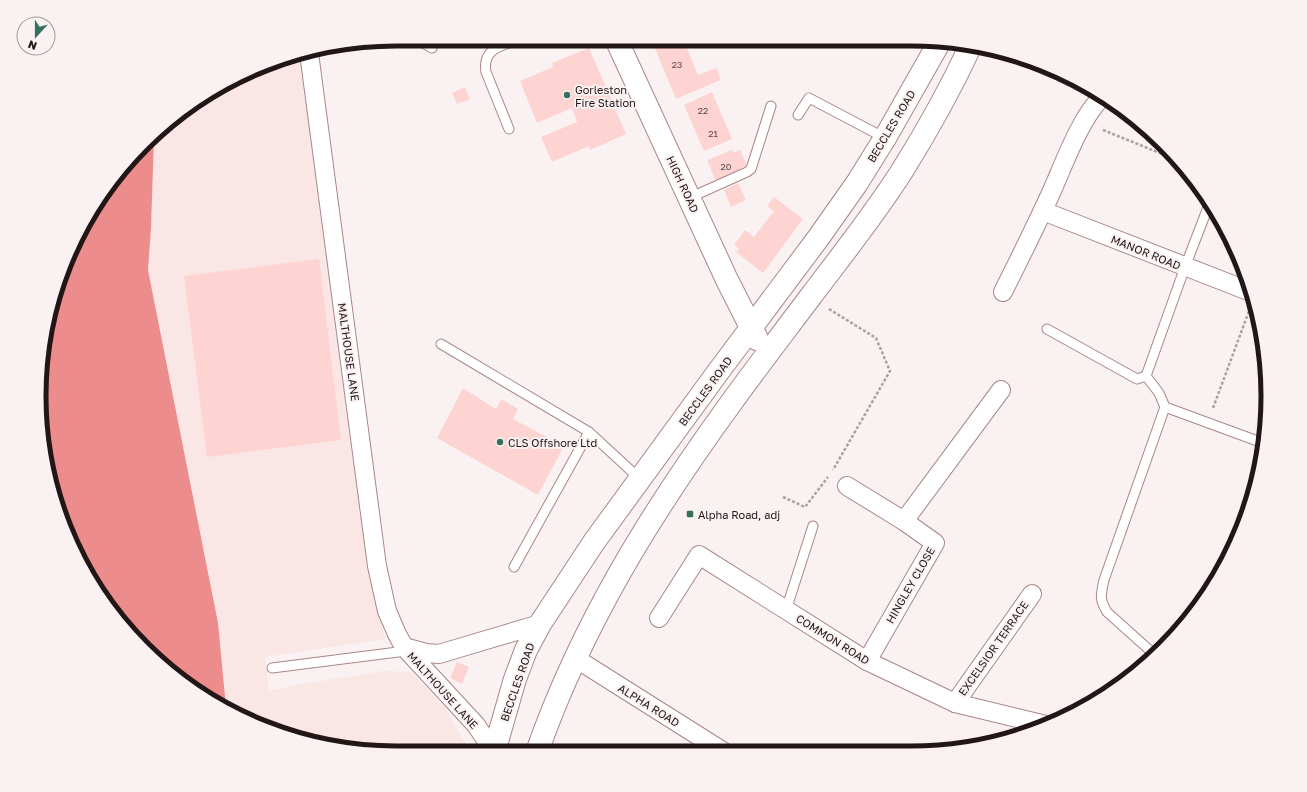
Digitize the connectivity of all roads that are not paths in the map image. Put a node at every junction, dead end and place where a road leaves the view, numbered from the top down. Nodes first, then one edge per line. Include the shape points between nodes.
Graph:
1 (428, 46) edge
2 (502, 46) edge
3 (619, 46) edge
4 (936, 47) edge
5 (432, 48) dead end
6 (968, 51) edge
7 (309, 57) edge
8 (1098, 101) edge
9 (771, 106) dead end
10 (798, 115) dead end
11 (509, 129) dead end
12 (885, 138) junction
13 (689, 198) junction
14 (1207, 210) edge
15 (1043, 211) junction
16 (1185, 267) junction
17 (1003, 292) dead end
18 (1246, 297) edge
19 (751, 329) junction
20 (1047, 329) dead end
21 (441, 344) dead end
22 (767, 356) junction
23 (1146, 376) junction
24 (1001, 390) dead end
25 (1165, 407) junction
26 (589, 432) junction
27 (1258, 441) edge
28 (640, 479) junction
29 (847, 486) dead end
30 (904, 521) junction
31 (813, 526) dead end
32 (514, 567) dead end
33 (1032, 594) dead end
34 (786, 610) junction
35 (659, 618) dead end
36 (540, 624) junction
37 (404, 647) junction
38 (1150, 651) edge
39 (575, 658) junction
40 (867, 661) junction
41 (272, 668) dead end
42 (955, 703) junction
43 (1036, 723) edge
44 (490, 746) edge
45 (496, 746) edge
46 (539, 746) edge
47 (714, 746) edge

1 - 5 lane
2 - 11 lane via 492,50 486,58 485,65
3 - 13 street, HIGH ROAD
4 - 12 street, BECCLES ROAD
6 - 22 street via 949,91 901,172 844,254
7 - 37 street, MALTHOUSE LANE via 377,566 387,611
8 - 15 street via 1083,122
9 - 13 lane via 751,169
10 - 12 lane via 809,98
12 - 19 street, BECCLES ROAD via 857,183
13 - 19 street, HIGH ROAD
14 - 16 lane
15 - 16 street, MANOR ROAD
15 - 17 street
16 - 18 street, MANOR ROAD
16 - 23 lane
19 - 22 street, HIGH ROAD
19 - 28 street, BECCLES ROAD
20 - 23 lane via 1137,379
21 - 26 lane
22 - 39 street via 719,420 652,518 619,573
23 - 25 lane via 1159,393
24 - 30 street
25 - 27 lane
25 - 38 lane via 1104,580 1102,593 1102,604 1106,612
26 - 28 lane
26 - 32 lane
28 - 36 street, BECCLES ROAD
29 - 30 street, HINGLEY CLOSE
30 - 40 street, HINGLEY CLOSE via 935,543
31 - 34 lane
33 - 42 street, EXCELSIOR TERRACE
34 - 35 street, COMMON ROAD via 699,555
34 - 40 street, COMMON ROAD
36 - 37 street, MALTHOUSE LANE via 439,654
36 - 45 street, BECCLES ROAD via 526,650
37 - 41 lane via 398,652
37 - 44 street, MALTHOUSE LANE via 476,725
39 - 46 street
39 - 47 street, ALPHA ROAD
40 - 42 street, COMMON ROAD
42 - 43 street, COMMON ROAD

